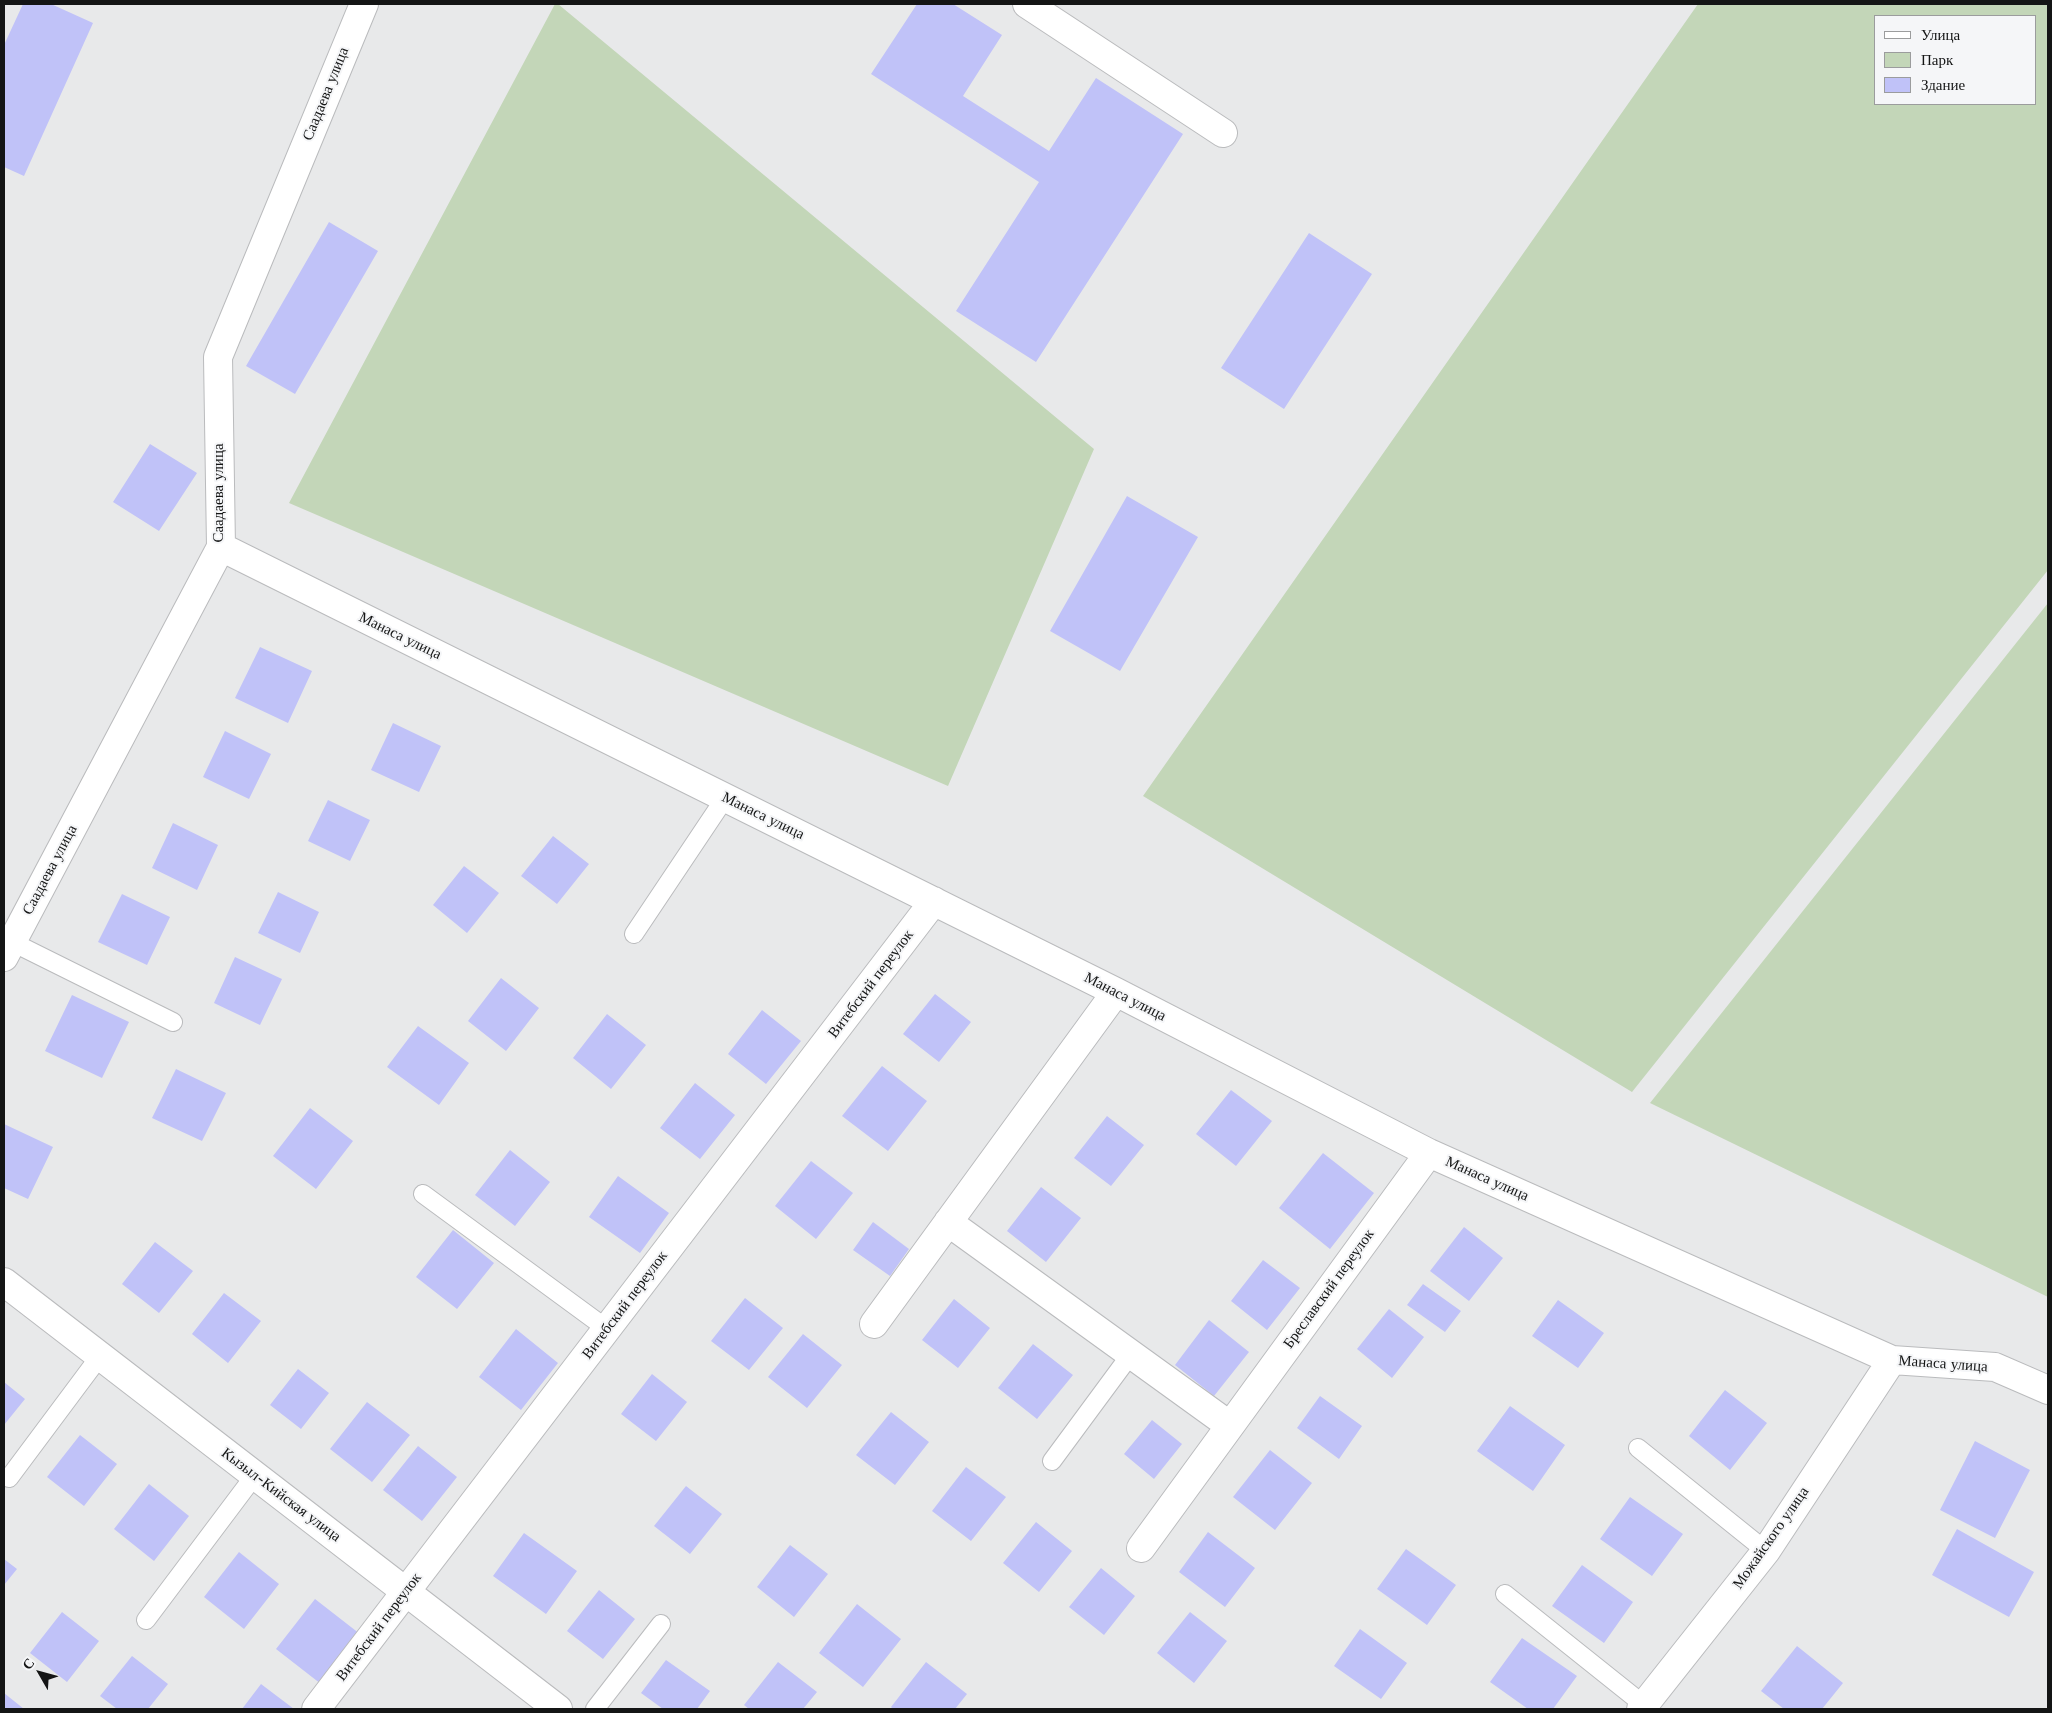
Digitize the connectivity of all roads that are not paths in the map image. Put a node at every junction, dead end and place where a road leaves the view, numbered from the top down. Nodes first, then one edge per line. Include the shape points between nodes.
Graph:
1 (364, 4) edge
2 (1027, 4) edge
3 (1223, 133) dead end
4 (221, 546) junction
5 (725, 798) junction
6 (934, 901) junction
7 (634, 934) dead end
8 (8, 949) edge
9 (1116, 992) junction
10 (173, 1022) dead end
11 (1429, 1153) junction
12 (423, 1194) dead end
13 (948, 1222) junction
14 (4, 1282) edge
15 (874, 1324) dead end
16 (607, 1329) junction
17 (1131, 1354) junction
18 (100, 1356) junction
19 (1892, 1360) junction
20 (2048, 1390) edge
21 (1229, 1425) junction
22 (1638, 1448) dead end
23 (1052, 1461) dead end
24 (256, 1475) junction
25 (9, 1478) dead end
26 (1140, 1548) dead end
27 (1766, 1551) junction
28 (406, 1591) junction
29 (1506, 1594) dead end
30 (146, 1620) dead end
31 (661, 1624) dead end
32 (1642, 1707) edge
33 (316, 1709) edge
34 (558, 1709) edge
35 (595, 1709) edge

1 - 4 street, Саадаева улица via 218,357
2 - 3 street
4 - 5 street, Манаса улица
4 - 8 street, Саадаева улица
5 - 6 street, Манаса улица
5 - 7 lane
6 - 9 street, Манаса улица
6 - 16 street, Витебский переулок
8 - 10 lane
9 - 11 street, Манаса улица
9 - 13 street
11 - 19 street, Манаса улица
11 - 21 street, Бреславский переулок
12 - 16 lane
13 - 15 street
13 - 17 street
14 - 18 street, Кызыл-Кийская улица
16 - 28 street, Витебский переулок
17 - 21 street
17 - 23 lane
18 - 24 street, Кызыл-Кийская улица
18 - 25 lane
19 - 20 street, Манаса улица via 1995,1367
19 - 27 street, Можайского улица
21 - 26 street, Бреславский переулок
22 - 27 lane
24 - 28 street, Кызыл-Кийская улица
24 - 30 lane
27 - 32 street, Можайского улица
28 - 33 street, Витебский переулок
28 - 34 street, Кызыл-Кийская улица
29 - 32 lane
31 - 35 lane

